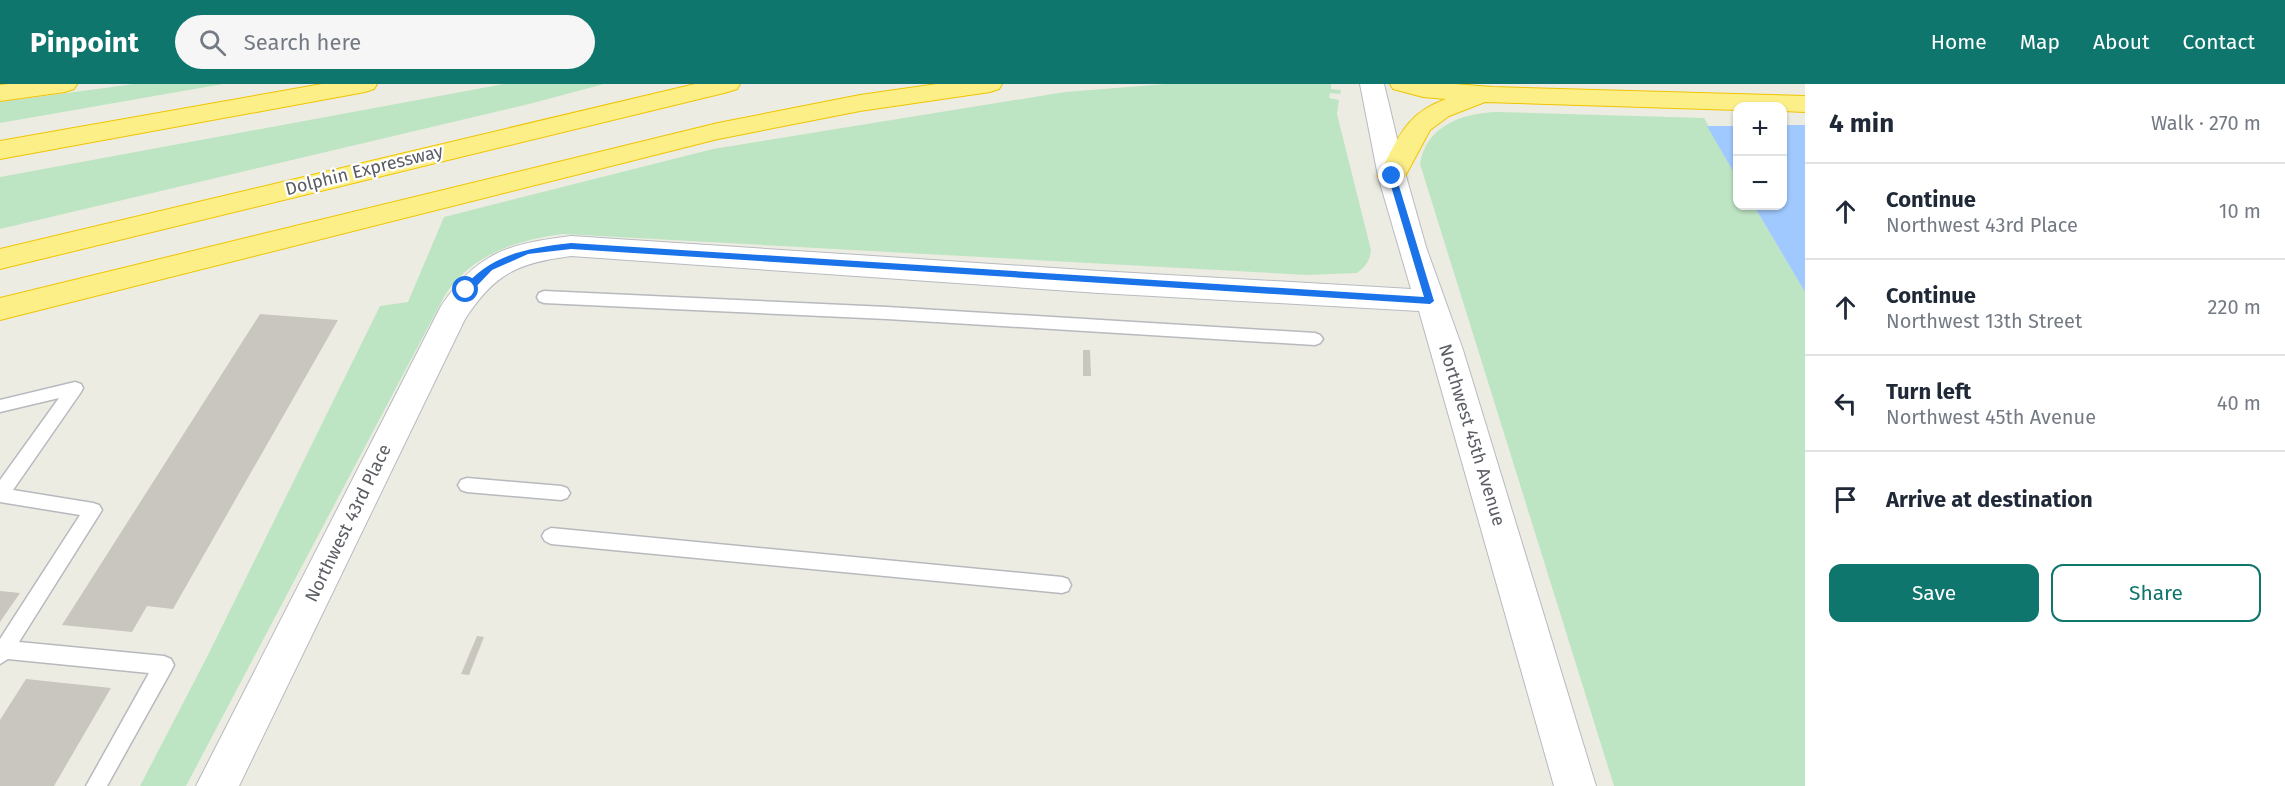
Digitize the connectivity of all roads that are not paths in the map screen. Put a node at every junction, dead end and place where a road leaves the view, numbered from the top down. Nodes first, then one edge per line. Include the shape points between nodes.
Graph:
1 (65, 84) edge
2 (365, 84) edge
3 (728, 84) edge
4 (990, 84) edge
5 (1372, 84) edge
6 (1402, 84) edge
7 (0, 93) edge
8 (1492, 95) junction
9 (1805, 104) edge
10 (0, 150) edge
11 (1392, 176) junction
12 (0, 259) edge
13 (544, 297) dead end
14 (1430, 301) junction
15 (0, 309) edge
16 (1315, 339) dead end
17 (0, 406) edge
18 (468, 485) dead end
19 (561, 493) dead end
20 (0, 495) edge
21 (551, 536) dead end
22 (1062, 585) dead end
23 (2, 653) edge
24 (96, 786) edge
25 (217, 786) edge
26 (1575, 786) edge

1 - 7 highway
2 - 10 highway
3 - 12 highway, Dolphin Expressway
4 - 15 highway via 860,103 718,131
5 - 11 street, Northwest 45th Avenue
6 - 8 highway
8 - 9 highway
8 - 11 highway via 1455,103 1427,118 1408,141
11 - 14 street, Northwest 45th Avenue
13 - 16 lane
14 - 25 street, Northwest 43rd Place via 571,246 526,251 489,268 466,290 452,314
14 - 26 street, Northwest 45th Avenue
17 - 20 lane via 75,388
18 - 19 lane
20 - 23 lane via 93,510
21 - 22 lane
23 - 24 lane via 164,665

